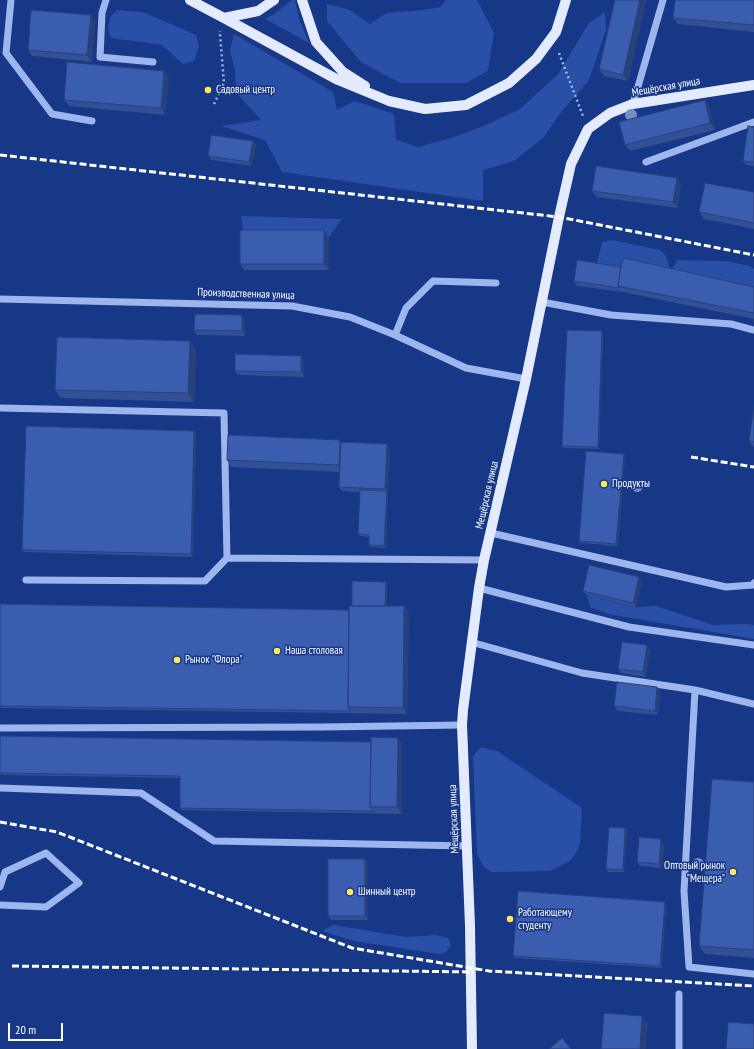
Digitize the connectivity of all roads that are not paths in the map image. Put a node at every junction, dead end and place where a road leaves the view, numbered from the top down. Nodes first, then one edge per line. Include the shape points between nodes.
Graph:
1 (11, 0) edge
2 (106, 0) edge
3 (190, 0) edge
4 (274, 0) edge
5 (302, 0) edge
6 (566, 0) edge
7 (663, 0) edge
8 (224, 18) junction
9 (153, 62) dead end
10 (754, 85) edge
11 (389, 101) junction
12 (633, 104) junction
13 (92, 121) dead end
14 (754, 122) edge
15 (646, 162) dead end
16 (496, 283) dead end
17 (0, 299) edge
18 (542, 302) junction
19 (754, 330) edge
20 (395, 335) junction
21 (526, 379) junction
22 (0, 408) edge
23 (490, 533) junction
24 (227, 558) junction
25 (484, 560) junction
26 (26, 580) dead end
27 (754, 583) edge
28 (479, 588) junction
29 (471, 642) junction
30 (754, 645) edge
31 (695, 690) junction
32 (754, 704) edge
33 (462, 725) junction
34 (0, 728) edge
35 (0, 788) edge
36 (467, 846) junction
37 (0, 887) edge
38 (0, 905) edge
39 (754, 974) edge
40 (679, 994) dead end
41 (472, 1049) edge
42 (679, 1049) edge

1 - 13 street via 6,53 52,114
2 - 9 street via 102,13 100,57
3 - 8 main road
4 - 8 main road via 258,11
5 - 11 main road via 316,42 343,72
6 - 11 main road via 556,32 536,59 509,84 466,105 425,109
7 - 12 street
8 - 11 main road via 338,80
10 - 12 main road, Мещёрская улица
12 - 18 main road, Мещёрская улица via 610,113 588,129 571,164
14 - 15 street
16 - 20 street via 433,280 406,308
17 - 20 street, Производственная улица via 292,306 350,317
18 - 19 street via 611,315 731,324
18 - 21 main road, Мещёрская улица
20 - 21 street, Производственная улица via 466,368
21 - 23 main road, Мещёрская улица
22 - 24 street via 224,413
23 - 25 main road, Мещёрская улица
23 - 27 street via 726,587
24 - 25 street
24 - 26 street via 205,581
25 - 28 main road, Мещёрская улица
28 - 29 main road, Мещёрская улица
28 - 30 street via 629,627
29 - 31 street via 582,673
29 - 33 main road, Мещёрская улица
31 - 32 street
31 - 39 street via 684,891 689,967
33 - 34 street
33 - 36 main road, Мещёрская улица
35 - 36 street via 141,793 214,841
36 - 41 main road, Мещёрская улица
37 - 38 street via 6,872 46,853 79,883 46,907
40 - 42 street

